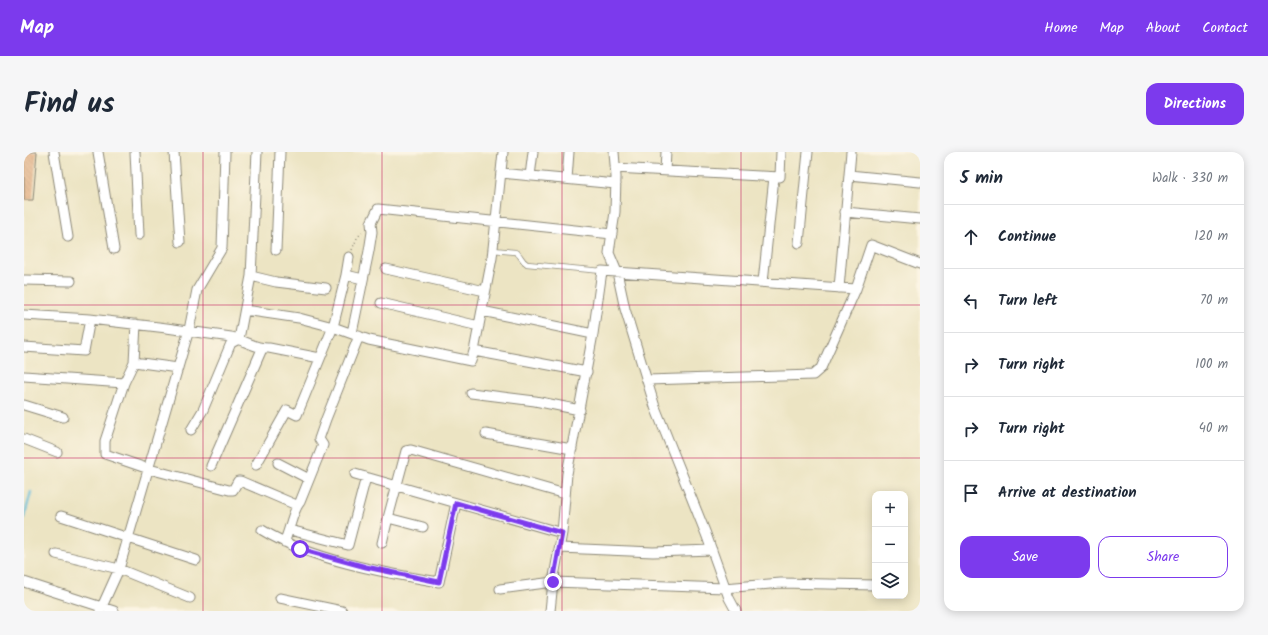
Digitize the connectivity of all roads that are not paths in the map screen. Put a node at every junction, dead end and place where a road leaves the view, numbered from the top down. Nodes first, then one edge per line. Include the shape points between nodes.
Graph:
1 (54, 152) edge
2 (98, 152) edge
3 (135, 152) edge
4 (174, 152) edge
5 (225, 152) edge
6 (257, 152) edge
7 (280, 152) edge
8 (503, 152) edge
9 (533, 152) edge
10 (569, 152) edge
11 (614, 152) edge
12 (666, 152) edge
13 (781, 152) edge
14 (808, 152) edge
15 (851, 152) edge
16 (615, 168) junction
17 (664, 171) junction
18 (501, 173) junction
19 (848, 175) junction
20 (530, 176) junction
21 (774, 177) junction
22 (567, 179) junction
23 (920, 182) edge
24 (616, 184) junction
25 (845, 212) junction
26 (920, 219) edge
27 (496, 220) junction
28 (612, 234) junction
29 (139, 235) dead end
30 (68, 237) dead end
31 (180, 242) dead end
32 (799, 243) dead end
33 (114, 249) dead end
34 (276, 250) dead end
35 (493, 250) junction
36 (610, 253) junction
37 (349, 257) road end
38 (920, 264) edge
39 (386, 269) dead end
40 (602, 272) junction
41 (617, 272) junction
42 (346, 275) junction
43 (251, 276) junction
44 (363, 279) junction
45 (24, 280) edge
46 (71, 281) dead end
47 (763, 282) junction
48 (326, 288) dead end
49 (839, 288) junction
50 (856, 289) junction
51 (485, 291) junction
52 (381, 303) dead end
53 (245, 310) junction
54 (482, 310) junction
55 (24, 315) edge
56 (90, 319) junction
57 (136, 324) junction
58 (479, 326) junction
59 (333, 327) junction
60 (189, 330) junction
61 (593, 334) junction
62 (356, 335) junction
63 (239, 339) junction
64 (24, 347) edge
65 (262, 349) junction
66 (474, 351) junction
67 (320, 358) junction
68 (134, 362) junction
69 (178, 368) junction
70 (587, 372) junction
71 (24, 376) edge
72 (646, 380) junction
73 (124, 382) junction
74 (471, 393) dead end
75 (24, 405) edge
76 (580, 410) junction
77 (63, 417) dead end
78 (191, 430) dead end
79 (486, 434) dead end
80 (24, 439) edge
81 (572, 449) junction
82 (56, 452) dead end
83 (278, 463) dead end
84 (256, 465) dead end
85 (211, 466) dead end
86 (149, 469) junction
87 (355, 474) dead end
88 (366, 477) junction
89 (309, 479) junction
90 (396, 485) junction
91 (565, 494) junction
92 (456, 503) junction
93 (296, 507) junction
94 (61, 516) dead end
95 (388, 518) junction
96 (423, 527) dead end
97 (262, 530) dead end
98 (290, 530) junction
99 (562, 533) junction
100 (129, 538) junction
101 (284, 542) junction
102 (382, 543) dead end
103 (560, 548) junction
104 (712, 550) junction
105 (56, 554) dead end
106 (196, 560) dead end
107 (119, 569) junction
108 (24, 582) edge
109 (553, 582) junction
110 (872, 585) edge
111 (500, 588) dead end
112 (725, 588) junction
113 (190, 598) dead end
114 (280, 598) dead end
115 (101, 609) edge
116 (114, 611) edge
117 (342, 611) edge
118 (550, 611) edge
119 (736, 611) edge

1 - 30 street
2 - 33 street
3 - 29 street
4 - 31 street
5 - 60 street via 222,248 197,290
6 - 43 street
7 - 34 street
8 - 18 street
9 - 20 street
10 - 22 street
11 - 16 street
12 - 17 street
13 - 21 street via 780,177
14 - 32 street
15 - 19 street
16 - 17 street
16 - 24 street
17 - 21 street
18 - 20 street
18 - 27 street
19 - 23 street
19 - 25 street
20 - 22 street
21 - 47 street
22 - 24 street
24 - 28 street
25 - 26 street
25 - 49 street
27 - 28 street
27 - 35 street
27 - 44 street via 378,209 371,223 372,232
28 - 36 street
35 - 40 lane via 518,253 527,264
35 - 51 street
36 - 40 street
36 - 41 street
37 - 42 street
38 - 50 street via 871,245
39 - 51 street
40 - 41 street
40 - 61 street
41 - 47 street
41 - 72 street
42 - 44 street
42 - 59 street
43 - 48 street
43 - 53 street
44 - 62 street
45 - 46 street
47 - 49 street
49 - 50 street
50 - 72 street via 821,368 813,376
51 - 54 street
52 - 58 street
53 - 59 street via 299,318
53 - 63 street
54 - 58 street
54 - 61 street
55 - 56 street
56 - 57 street
56 - 64 street via 84,351
57 - 60 street
57 - 68 street
58 - 66 street
59 - 62 street
59 - 67 street
60 - 63 street
60 - 69 street
61 - 70 street
62 - 66 street via 369,340 471,360
62 - 89 street via 319,439 323,445
63 - 65 street
63 - 78 street via 231,344 203,410
65 - 67 street via 269,348
65 - 85 street
66 - 70 street
67 - 84 street via 297,415 288,410
68 - 69 street
68 - 73 street
69 - 86 street
70 - 76 street
71 - 73 street
72 - 104 street
73 - 86 street via 104,452 111,457
74 - 76 street
75 - 77 street
76 - 81 street
79 - 81 street
80 - 82 street
81 - 91 street
83 - 89 street
86 - 93 street via 229,490 233,490 240,480
86 - 100 street
87 - 88 street
88 - 90 street
88 - 98 street via 348,544
89 - 93 street
90 - 91 street via 406,451 411,450
90 - 92 street
90 - 95 street
91 - 99 street
92 - 99 street
92 - 101 street via 439,582 366,567 300,549
93 - 98 street
94 - 100 street
95 - 96 street
95 - 102 street
97 - 101 street
98 - 101 street
99 - 103 street
100 - 106 street
100 - 107 street
103 - 104 street via 653,552
103 - 109 street
104 - 112 street
105 - 107 street
107 - 113 street
107 - 115 street
108 - 115 street
109 - 111 street
109 - 112 street
109 - 118 street
110 - 112 street via 781,583
112 - 119 street
114 - 117 street
115 - 116 street

